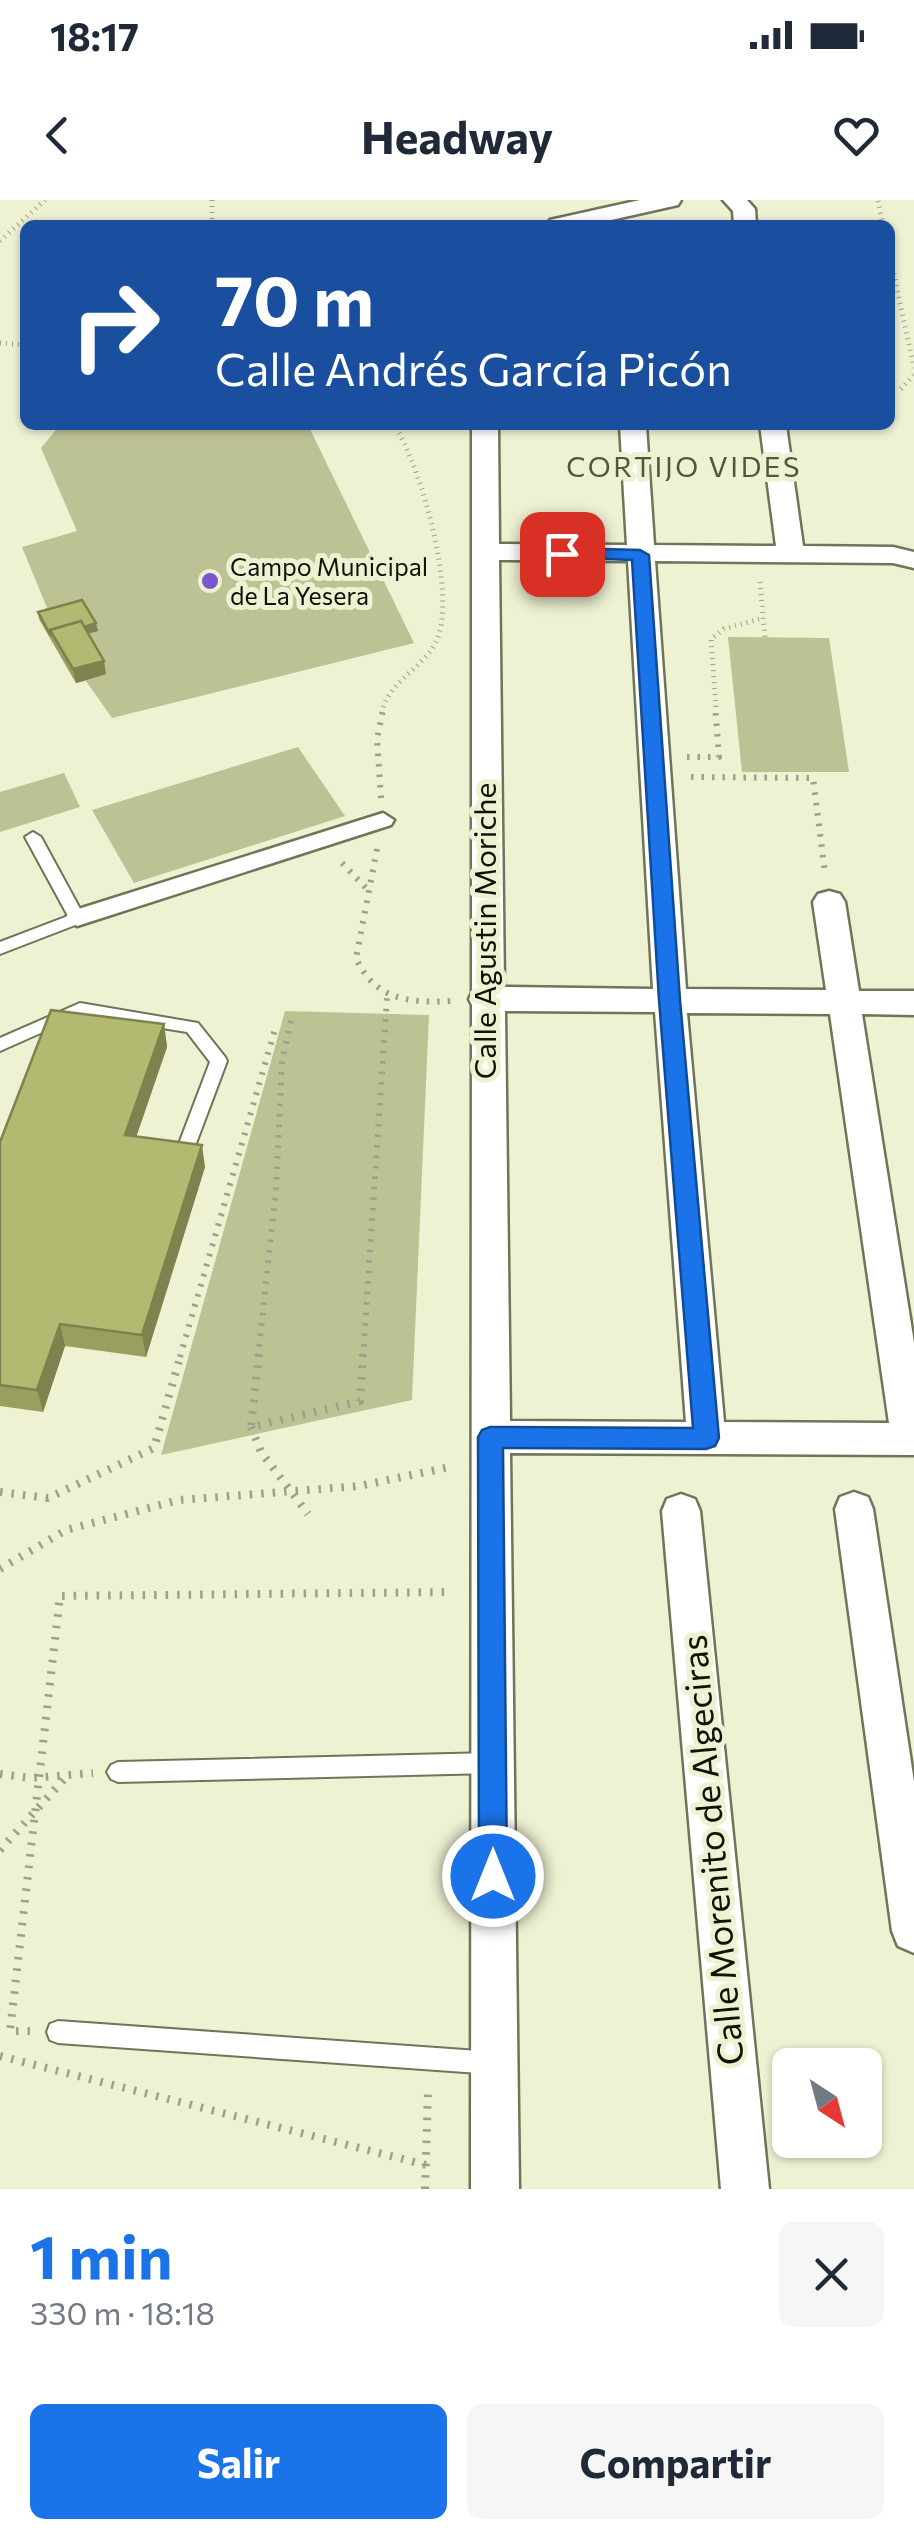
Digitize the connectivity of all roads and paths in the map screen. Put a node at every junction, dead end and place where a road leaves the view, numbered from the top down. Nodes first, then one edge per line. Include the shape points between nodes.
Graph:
1 (45, 200) edge
2 (670, 200) edge
3 (618, 218) edge
4 (22, 220) edge
5 (20, 222) edge
6 (0, 240) edge
7 (895, 280) edge
8 (914, 371) edge
9 (901, 389) dead end
10 (399, 430) edge
11 (485, 430) edge
12 (633, 430) edge
13 (774, 430) edge
14 (485, 552) junction
15 (640, 555) junction
16 (757, 556) junction
17 (791, 556) junction
18 (914, 560) edge
19 (763, 618) junction
20 (765, 637) dead end
21 (654, 767) junction
22 (383, 820) junction
23 (33, 837) dead end
24 (829, 902) joint
25 (77, 918) junction
26 (0, 948) edge
27 (387, 997) junction
28 (485, 999) junction
29 (670, 1000) junction
30 (844, 1002) junction
31 (914, 1002) edge
32 (292, 1016) dead end
33 (276, 1026) dead end
34 (0, 1045) edge
35 (186, 1149) edge
36 (252, 1427) junction
37 (706, 1438) junction
38 (912, 1440) edge
39 (490, 1448) junction
40 (0, 1492) edge
41 (298, 1493) junction
42 (854, 1509) dead end
43 (681, 1511) dead end
44 (308, 1514) dead end
45 (0, 1568) edge
46 (491, 1591) junction
47 (492, 1763) junction
48 (118, 1772) joint
49 (0, 1774) edge
50 (68, 1776) junction
51 (39, 1778) junction
52 (35, 1811) junction
53 (0, 1850) edge
54 (914, 1931) edge
55 (58, 2032) junction
56 (0, 2056) edge
57 (52, 2070) junction
58 (494, 2076) junction
59 (426, 2165) junction
60 (425, 2189) edge
61 (494, 2189) edge
62 (744, 2189) edge

1 - 4 path
2 - 3 street
5 - 6 path
7 - 8 path
8 - 9 path
10 - 22 path via 434,527 439,638 386,697 376,755
11 - 14 street, Calle Agustin Moriche
12 - 15 street
13 - 17 street
14 - 15 street
14 - 28 street, Calle Agustin Moriche
15 - 16 street
15 - 21 street
16 - 17 street
16 - 19 path
17 - 18 street
19 - 20 path
19 - 21 path via 712,639 720,758
21 - 24 path via 813,778
21 - 29 street
22 - 25 street
22 - 27 path via 356,958
23 - 25 lane
24 - 30 street
25 - 26 lane
27 - 28 path via 405,1004
27 - 36 path via 360,1402
28 - 29 street
28 - 39 street, Calle Agustin Moriche
29 - 30 street
29 - 37 street
30 - 31 street
30 - 38 street
32 - 36 path via 282,1061
33 - 40 path via 154,1448 48,1498
34 - 35 lane via 80,1009 192,1027 219,1061
36 - 41 path via 270,1470
37 - 38 street
37 - 39 street
39 - 41 path via 359,1486
39 - 46 street, Calle Agustin Moriche
41 - 44 path
41 - 45 path via 179,1500 66,1530
42 - 54 street
43 - 62 street, Calle Morenito de Algeciras
46 - 47 street, Calle Agustin Moriche
46 - 51 path via 60,1596
47 - 48 lane
47 - 58 street, Calle Agustin Moriche
48 - 50 path
49 - 51 path
50 - 51 path
50 - 52 path
51 - 52 path
52 - 53 path
52 - 55 path via 10,2030
55 - 57 path
55 - 58 lane
56 - 57 path
57 - 59 path
58 - 59 path via 428,2087
58 - 61 street, Calle Agustin Moriche
59 - 60 path

